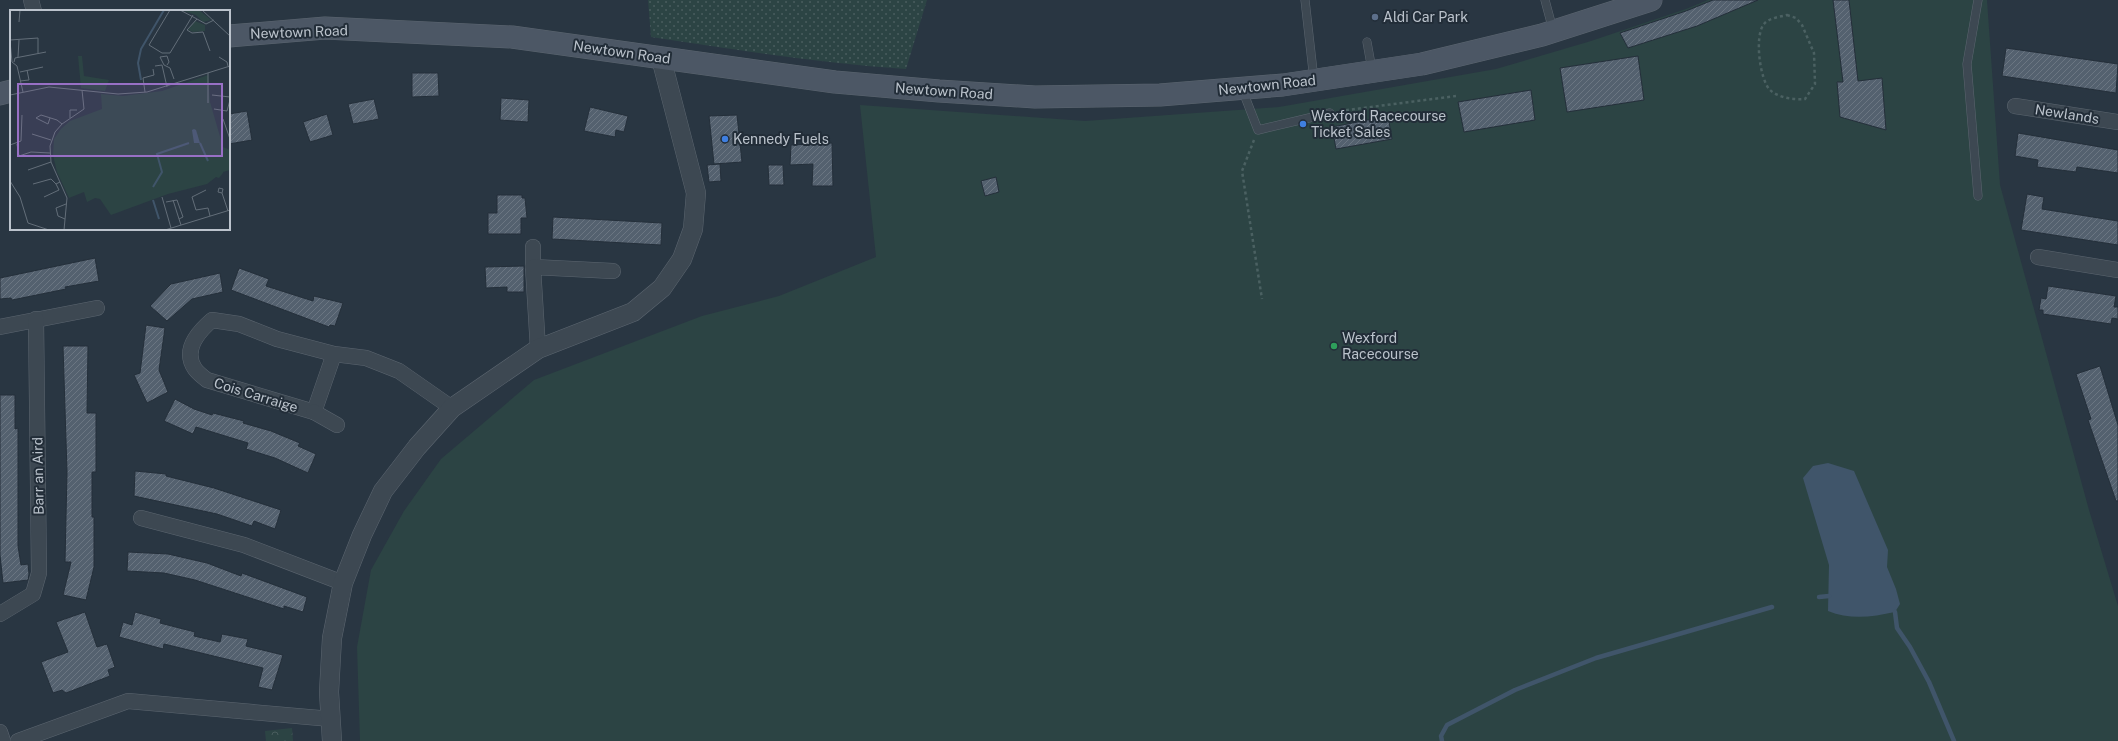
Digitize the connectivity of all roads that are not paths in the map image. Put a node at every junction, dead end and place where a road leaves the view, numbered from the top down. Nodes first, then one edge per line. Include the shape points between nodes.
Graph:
1 (31, 0) edge
2 (1304, 0) edge
3 (1545, 0) edge
4 (1651, 0) edge
5 (1978, 0) edge
6 (34, 10) edge
7 (1554, 31) junction
8 (230, 36) edge
9 (1367, 42) dead end
10 (661, 58) junction
11 (1372, 73) junction
12 (1314, 81) junction
13 (1241, 88) junction
14 (10, 91) edge
15 (0, 94) edge
16 (2015, 106) dead end
17 (1330, 113) road end
18 (2118, 122) edge
19 (1978, 196) dead end
20 (532, 247) dead end
21 (2038, 257) dead end
22 (534, 268) junction
23 (2118, 270) edge
24 (613, 271) dead end
25 (97, 308) dead end
26 (36, 319) junction
27 (0, 326) edge
28 (538, 349) junction
29 (334, 354) junction
30 (452, 408) junction
31 (314, 412) junction
32 (337, 425) dead end
33 (141, 518) dead end
34 (343, 583) junction
35 (0, 614) edge
36 (331, 719) junction
37 (0, 732) edge
38 (3, 741) edge
39 (18, 741) edge
40 (332, 741) edge

1 - 6 street
2 - 12 lane
3 - 7 lane
4 - 7 main road, Newtown Road
5 - 19 lane via 1968,64
7 - 11 main road, Newtown Road via 1422,64
8 - 10 main road, Newtown Road via 325,28 512,37
9 - 11 lane
10 - 13 main road, Newtown Road via 844,83 1027,97 1160,95
10 - 28 street via 696,193 693,229 682,259 662,288 633,312
11 - 12 main road, Newtown Road
12 - 13 main road, Newtown Road
13 - 17 lane via 1258,130
14 - 15 main road
16 - 18 street, Newlands
20 - 22 street
21 - 23 street
22 - 24 street
22 - 28 street
25 - 26 street
26 - 27 street
26 - 35 street, Barr an Aird via 39,573 33,594
28 - 30 street
29 - 30 street, Cois Carraige via 366,358 399,371
29 - 31 street, Cois Carraige
29 - 31 street, Cois Carraige via 277,339 239,324 212,320 198,332 190,352 194,369 206,380
30 - 34 street via 383,491
31 - 32 street, Cois Carraige
33 - 34 street via 244,545
34 - 36 street via 332,638 329,692
36 - 39 street via 128,701
36 - 40 street
37 - 38 street

